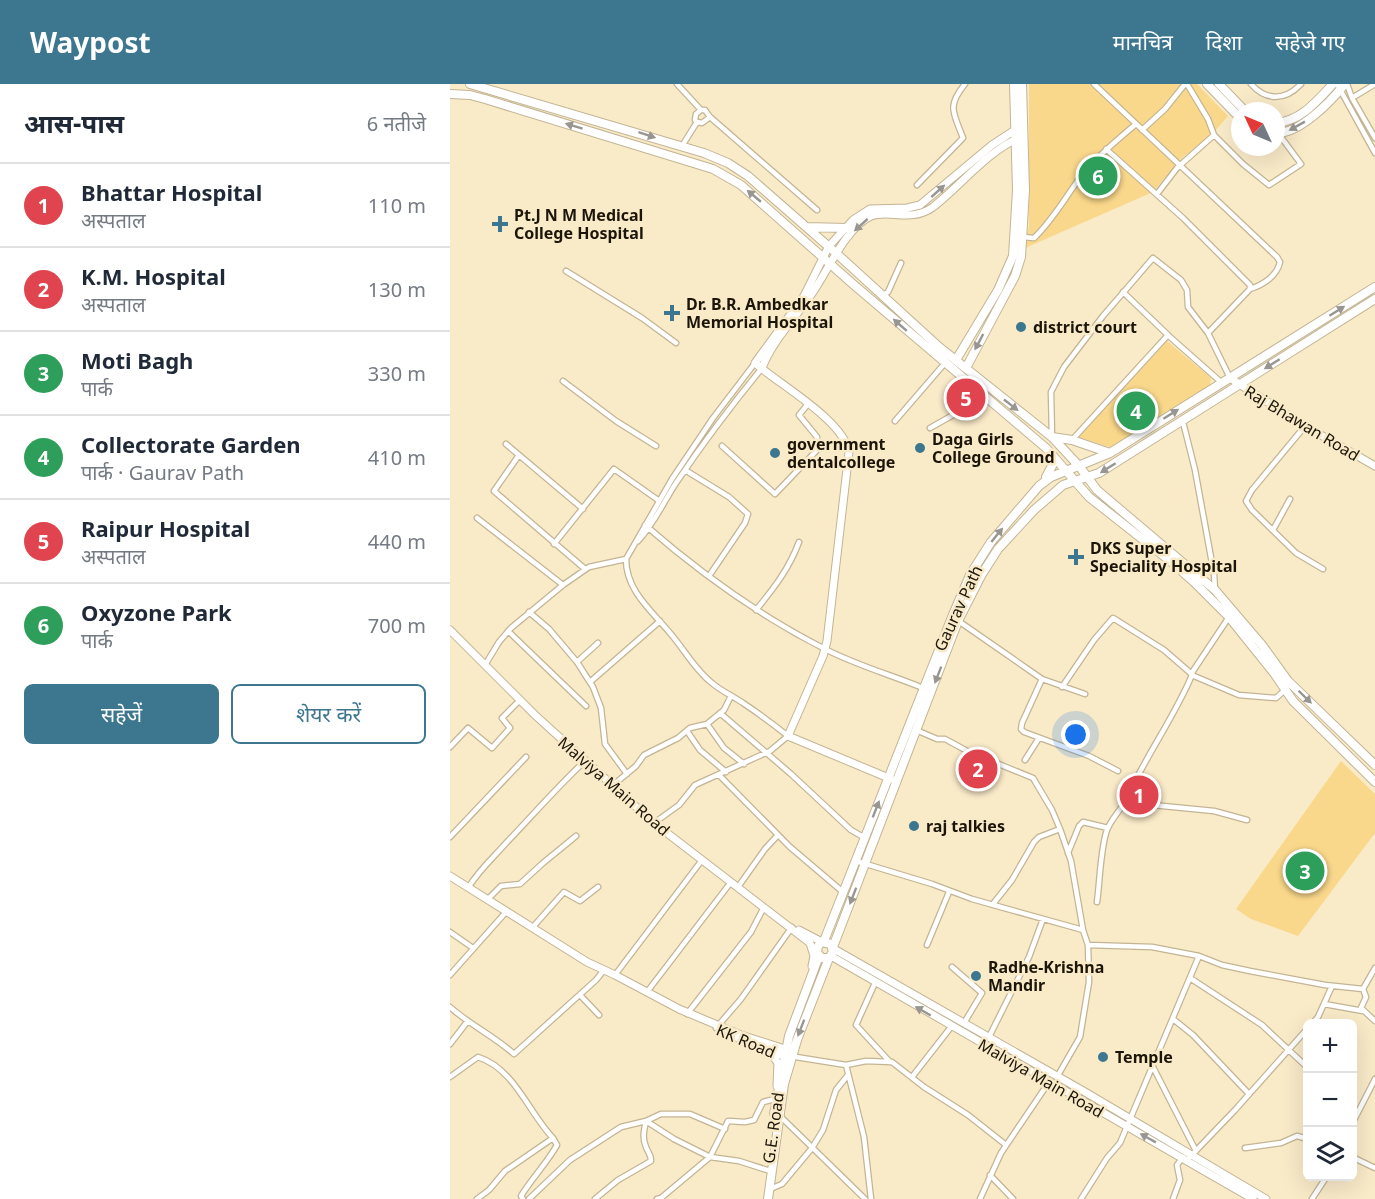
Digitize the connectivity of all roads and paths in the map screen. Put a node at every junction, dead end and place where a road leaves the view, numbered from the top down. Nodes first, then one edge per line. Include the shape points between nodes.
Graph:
1 (470, 84) edge
2 (677, 84) edge
3 (964, 84) edge
4 (1014, 84) edge
5 (1022, 84) edge
6 (1094, 84) edge
7 (1186, 84) edge
8 (1207, 84) edge
9 (1219, 84) edge
10 (1251, 84) edge
11 (1301, 84) edge
12 (1375, 84) edge
13 (1341, 85) edge
14 (450, 94) edge
15 (1352, 98) junction
16 (1236, 102) edge
17 (1231, 109) edge
18 (701, 110) junction
19 (710, 117) junction
20 (698, 122) junction
21 (1285, 122) edge
22 (1136, 124) junction
23 (1020, 127) junction
24 (1142, 130) junction
25 (1285, 131) edge
26 (1214, 135) junction
27 (1020, 137) junction
28 (1375, 138) edge
29 (1285, 143) edge
30 (682, 146) junction
31 (1106, 149) junction
32 (1231, 153) edge
33 (1375, 153) edge
34 (1234, 156) edge
35 (1180, 164) junction
36 (917, 185) dead end
37 (1157, 194) junction
38 (817, 210) dead end
39 (807, 227) junction
40 (846, 228) junction
41 (1019, 238) junction
42 (829, 246) junction
43 (836, 253) junction
44 (824, 257) junction
45 (901, 263) dead end
46 (830, 264) junction
47 (566, 271) dead end
48 (1375, 287) edge
49 (1250, 289) junction
50 (1124, 292) junction
51 (881, 296) junction
52 (1375, 299) edge
53 (1208, 333) junction
54 (1168, 335) junction
55 (676, 343) dead end
56 (956, 360) junction
57 (945, 363) junction
58 (758, 366) junction
59 (966, 368) junction
60 (563, 381) dead end
61 (1226, 381) junction
62 (1239, 385) junction
63 (985, 396) junction
64 (808, 404) junction
65 (896, 421) dead end
66 (1182, 422) junction
67 (1305, 426) junction
68 (930, 428) dead end
69 (1052, 437) junction
70 (1072, 440) junction
71 (506, 444) dead end
72 (656, 446) dead end
73 (722, 446) dead end
74 (1050, 452) junction
75 (1110, 453) junction
76 (519, 454) junction
77 (1079, 466) junction
78 (1375, 466) edge
79 (685, 470) junction
80 (1066, 470) junction
81 (1088, 477) junction
82 (1075, 482) junction
83 (1039, 486) junction
84 (1290, 499) dead end
85 (658, 500) junction
86 (584, 509) junction
87 (477, 518) dead end
88 (647, 527) junction
89 (1273, 530) junction
90 (799, 542) dead end
91 (554, 544) junction
92 (627, 559) junction
93 (585, 569) junction
94 (1323, 569) dead end
95 (708, 576) junction
96 (563, 585) junction
97 (1208, 589) junction
98 (756, 610) junction
99 (529, 612) junction
100 (1229, 617) junction
101 (955, 619) junction
102 (660, 621) junction
103 (450, 630) edge
104 (508, 631) junction
105 (598, 643) dead end
106 (825, 649) junction
107 (577, 662) junction
108 (485, 665) junction
109 (1192, 674) junction
110 (1042, 679) junction
111 (590, 682) junction
112 (1062, 687) junction
113 (923, 688) junction
114 (1285, 690) junction
115 (1085, 694) dead end
116 (732, 696) junction
117 (520, 700) junction
118 (586, 706) dead end
119 (720, 714) junction
120 (707, 724) junction
121 (916, 730) junction
122 (687, 731) junction
123 (788, 736) junction
124 (1038, 738) junction
125 (450, 747) edge
126 (767, 753) junction
127 (526, 757) dead end
128 (1024, 760) dead end
129 (585, 761) junction
130 (744, 764) junction
131 (1375, 765) edge
132 (1118, 771) dead end
133 (726, 772) junction
134 (627, 774) junction
135 (719, 775) junction
136 (888, 778) junction
137 (897, 781) junction
138 (1375, 782) edge
139 (612, 786) junction
140 (1126, 800) junction
141 (1247, 820) dead end
142 (654, 823) junction
143 (1108, 828) junction
144 (1060, 829) junction
145 (778, 835) junction
146 (576, 836) dead end
147 (450, 837) edge
148 (865, 838) junction
149 (1068, 853) junction
150 (702, 860) junction
151 (856, 861) junction
152 (865, 863) junction
153 (450, 876) edge
154 (731, 882) junction
155 (597, 887) dead end
156 (738, 887) junction
157 (468, 888) junction
158 (949, 892) junction
159 (844, 893) junction
160 (486, 900) junction
161 (1097, 902) dead end
162 (993, 904) junction
163 (764, 907) junction
164 (506, 912) junction
165 (1043, 919) junction
166 (792, 927) junction
167 (831, 927) junction
168 (532, 928) junction
169 (1083, 930) junction
170 (450, 932) edge
171 (810, 935) junction
172 (823, 942) junction
173 (927, 945) dead end
174 (1088, 945) junction
175 (473, 948) junction
176 (832, 953) junction
177 (819, 956) junction
178 (1199, 956) junction
179 (952, 967) dead end
180 (1375, 968) edge
181 (604, 970) junction
182 (450, 975) edge
183 (615, 975) junction
184 (1190, 978) junction
185 (874, 983) junction
186 (1332, 986) junction
187 (807, 990) junction
188 (1363, 990) junction
189 (647, 992) junction
190 (580, 995) junction
191 (1324, 1004) junction
192 (450, 1007) edge
193 (1364, 1011) junction
194 (687, 1014) junction
195 (599, 1015) dead end
196 (1173, 1019) junction
197 (1316, 1019) edge
198 (1375, 1021) edge
199 (467, 1022) junction
200 (964, 1023) junction
201 (717, 1027) junction
202 (951, 1027) junction
203 (792, 1028) junction
204 (1303, 1034) edge
205 (989, 1037) junction
206 (450, 1044) edge
207 (775, 1045) junction
208 (1289, 1050) junction
209 (768, 1051) junction
210 (790, 1055) junction
211 (890, 1062) junction
212 (1303, 1063) edge
213 (846, 1065) junction
214 (1153, 1068) junction
215 (848, 1075) junction
216 (1057, 1076) junction
217 (450, 1077) edge
218 (912, 1077) junction
219 (1375, 1079) edge
220 (1051, 1084) junction
221 (1249, 1094) junction
222 (778, 1095) junction
223 (1359, 1109) joint
224 (1357, 1114) edge
225 (779, 1115) junction
226 (1131, 1119) junction
227 (646, 1121) junction
228 (1127, 1126) junction
229 (724, 1130) junction
230 (553, 1138) junction
231 (1303, 1138) edge
232 (1006, 1145) junction
233 (812, 1148) junction
234 (1245, 1148) dead end
235 (1190, 1156) junction
236 (710, 1157) junction
237 (1357, 1158) edge
238 (1375, 1168) edge
239 (767, 1170) junction
240 (990, 1175) junction
241 (1324, 1181) edge
242 (770, 1189) junction
243 (522, 1198) edge
244 (477, 1199) edge
245 (529, 1199) edge
246 (595, 1199) edge
247 (657, 1199) edge
248 (763, 1199) edge
249 (768, 1199) edge
250 (865, 1199) edge
251 (871, 1199) edge
252 (980, 1199) edge
253 (1013, 1199) edge
254 (1082, 1199) edge
255 (1173, 1199) edge
256 (1253, 1199) edge
257 (1266, 1199) edge
258 (1312, 1199) edge

1 -> 30 main road
2 - 18 street
3 - 36 street via 953,98 963,138
4 - 23 highway
5 - 23 highway
6 - 22 street
7 - 24 street
7 - 26 street
8 - 17 main road
9 - 16 main road
10 - 11 street via 1273,97 1286,95
12 - 15 street
13 - 15 street
13 - 21 main road
13 -> 25 main road via 1306,122
13 - 33 street
44 -> 14 main road via 723,173 485,99
15 - 28 street
18 - 19 street
18 - 20 street via 695,116
19 - 20 street
19 - 38 street
20 - 30 street
22 - 24 street
22 - 31 street
23 - 27 highway
40 -> 23 street via 870,209 920,205
24 - 35 street
26 - 32 street
26 - 35 street
27 - 41 highway
27 -> 43 street via 932,207 918,214 872,216 859,225
29 - 34 street via 1301,164 1269,185
30 - 39 main road via 736,168
31 - 37 street
31 - 41 street via 1042,230 1034,238
35 - 37 street
35 - 49 street via 1280,262 1276,273
37 - 49 street via 1242,275
39 - 40 main road
39 - 42 main road
40 - 42 street
41 - 56 highway via 1007,272
41 -> 59 highway via 1021,257 1015,276
42 - 43 main road
42 - 44 street
43 - 46 street
43 - 51 main road
44 - 46 main road
44 - 58 street via 804,296
45 - 51 street via 888,292
57 -> 46 main road
46 - 58 street
47 - 55 street
61 -> 48 main road, Gaurav Path
49 - 53 street
50 - 53 street via 1153,258 1181,280 1187,290 1188,308
50 - 54 street
50 - 69 street via 1064,367 1051,392
51 - 56 main road
52 -> 62 main road
53 - 61 street
54 - 61 street
54 - 70 street
56 - 59 main road
57 - 63 main road
57 - 65 street
58 - 64 street
58 - 79 street
58 - 85 street via 696,442
59 -> 69 main road
60 - 72 street
61 - 62 street, Raj Bhawan Road
75 -> 61 main road, Gaurav Path
62 - 66 main road
62 - 67 street, Raj Bhawan Road
63 - 68 street
63 - 74 main road
64 - 73 street via 799,415 816,437 818,449 775,494
64 - 106 street via 836,428 849,452
66 -> 81 main road
66 - 97 street via 1215,574
67 - 78 street, Raj Bhawan Road
67 - 89 street via 1246,501
69 - 70 main road
69 - 77 main road
70 - 75 main road
71 - 76 street
74 - 80 main road
74 - 83 main road via 1052,466
75 - 77 main road, Gaurav Path
76 - 86 street
76 - 91 street via 494,491
77 - 80 main road, Gaurav Path
77 - 81 main road
79 - 88 street
79 - 95 street via 729,497 748,514
80 - 82 main road
80 - 83 main road, Gaurav Path
81 - 82 main road
81 - 97 main road via 1097,490 1169,550
82 - 97 main road
82 - 101 main road via 1052,494 998,549
101 -> 83 main road, Gaurav Path via 970,575 991,542
84 - 89 street
85 - 86 street via 614,469
85 - 88 street
86 - 91 street
87 - 96 street
88 - 92 street
88 - 95 street
89 - 94 street via 1296,553
90 - 98 street via 779,582
91 - 93 street
92 - 93 street
92 - 102 street via 629,580
93 - 96 street
95 - 98 street
96 - 99 street
97 - 100 main road
97 -> 131 main road via 1262,645 1288,681
98 - 106 street
99 - 104 street
99 - 107 street
100 - 109 street
100 - 114 main road
101 - 110 street
101 - 113 main road, Gaurav Path
101 -> 121 main road
102 - 111 street
102 - 116 street via 709,681
103 - 108 street, Malviya Main Road
104 - 108 street
104 - 118 street
105 - 107 street
106 - 113 street
106 - 123 street
107 - 111 street
108 - 117 street, Malviya Main Road
109 - 112 street via 1164,650 1113,618
109 - 114 street via 1239,695 1276,698
109 - 140 street
110 - 112 street
110 - 124 street via 1021,729
111 - 134 street via 601,708 605,744
112 - 115 street
113 - 136 main road, Gaurav Path
114 - 138 main road
116 - 119 street
116 - 123 street
117 - 125 street via 502,718 510,728 492,748 468,728
117 - 129 street, Malviya Main Road
119 - 120 street
119 - 126 street
120 - 122 street
120 - 130 street via 724,748
121 - 137 main road
121 - 144 street via 1033,778
122 - 133 street via 700,750
122 - 134 street via 645,755
123 - 126 street
123 - 136 street
124 - 128 street
124 - 132 street
126 - 130 street
126 - 148 street via 851,830
127 - 147 street
129 - 139 street, Malviya Main Road
129 - 157 street via 486,862
130 - 133 street
133 - 135 street
134 - 139 street
135 - 142 street via 695,785 679,806
135 - 145 street
136 - 137 street
148 -> 136 main road, Gaurav Path
137 - 152 main road
139 - 142 street, Malviya Main Road
140 - 141 street via 1214,811
140 - 143 street
142 - 150 street, Malviya Main Road
143 - 149 street via 1083,822
143 - 161 street
144 - 149 street
144 - 162 street via 1034,842
145 - 156 street
145 - 159 street
146 - 160 street via 520,884 501,886
148 - 151 main road, Gaurav Path
149 - 169 street
150 - 154 street, Malviya Main Road
150 - 183 street
151 - 152 street
151 - 159 main road, Gaurav Path
152 - 158 street
152 -> 176 main road
153 - 157 street, KK Road
154 - 156 street, Malviya Main Road
154 - 189 street
155 - 168 street via 580,901 564,892
156 - 163 street, Malviya Main Road
157 - 160 street, KK Road
158 - 162 street
158 - 173 street
159 - 167 main road, Gaurav Path
160 - 164 street, KK Road
162 - 165 street
163 - 166 street, Malviya Main Road
163 - 194 street via 751,932
164 - 168 street, KK Road
164 - 175 street
165 - 169 street
165 - 205 street via 1029,957
166 - 171 street, Malviya Main Road
166 - 187 street via 810,944 814,956
166 - 201 street
167 - 171 street
167 - 172 main road, Gaurav Path
168 - 181 street, KK Road
169 - 174 street
170 - 175 street
171 - 172 street, Malviya Main Road
172 - 176 main road via 830,943
172 - 177 main road via 817,948
174 - 178 street via 1152,947
174 - 216 street via 1089,982 1080,1037
175 - 182 street
176 - 177 main road
176 - 185 street, Malviya Main Road
176 - 200 street, Malviya Main Road
176 -> 210 main road
177 - 187 main road
178 - 184 street
178 - 186 street via 1231,968
179 - 200 street via 982,993
180 - 188 street
181 - 183 street, KK Road
181 - 190 street
183 - 189 street, KK Road
184 - 196 street
184 - 208 street via 1262,1025
202 -> 185 street, Malviya Main Road
185 - 211 street via 856,1025
186 - 188 street
186 - 191 street
187 - 203 main road
188 - 193 street
189 - 194 street, KK Road
190 - 195 street
190 - 199 street via 514,1054
191 - 193 street
191 - 197 street
192 - 199 street
193 - 198 street
194 - 201 street, KK Road
196 - 214 street
196 - 221 street
199 - 206 street
200 - 205 street, Malviya Main Road
201 - 207 street, KK Road
201 - 209 street, KK Road
202 - 218 street
202 - 220 street, Malviya Main Road
203 - 207 street
203 - 210 main road
204 - 208 street
205 - 216 street, Malviya Main Road
207 - 210 street, KK Road
208 - 212 street
208 - 221 street
209 - 210 street, KK Road
209 - 222 street via 778,1063
210 - 213 street
210 - 222 main road
211 - 213 street
211 - 218 street
213 - 215 street
214 - 226 street
214 - 235 street
215 - 233 street via 836,1090 823,1130
215 - 251 street via 864,1137
216 - 220 street
216 - 226 street, Malviya Main Road
217 - 230 street via 478,1057 489,1060 510,1079
218 - 232 street
219 - 223 street
220 - 228 street, Malviya Main Road
220 - 232 street
221 - 235 street
222 - 225 main road
222 - 229 street via 763,1102 754,1120 728,1120
222 - 239 main road, G.E. Road
223 - 224 street
225 - 233 street
225 - 242 main road
226 - 228 street
226 - 235 street, Malviya Main Road
227 - 229 street via 661,1114 690,1114
227 - 236 street
227 - 245 street via 621,1127 570,1160
227 - 246 street via 643,1138 651,1161
235 -> 228 street, Malviya Main Road
228 - 254 street
229 - 236 street
230 - 243 street via 557,1145
230 - 244 street via 506,1171
231 - 234 street
232 - 240 street
233 - 242 street via 782,1184
233 - 250 street
235 - 255 street via 1177,1165 1180,1180
235 - 256 street, Malviya Main Road
235 - 257 street, Malviya Main Road
236 - 239 street
236 - 247 street
237 - 238 street
239 - 248 main road, G.E. Road
240 - 252 street
240 - 253 street
241 - 258 street
242 - 249 main road

